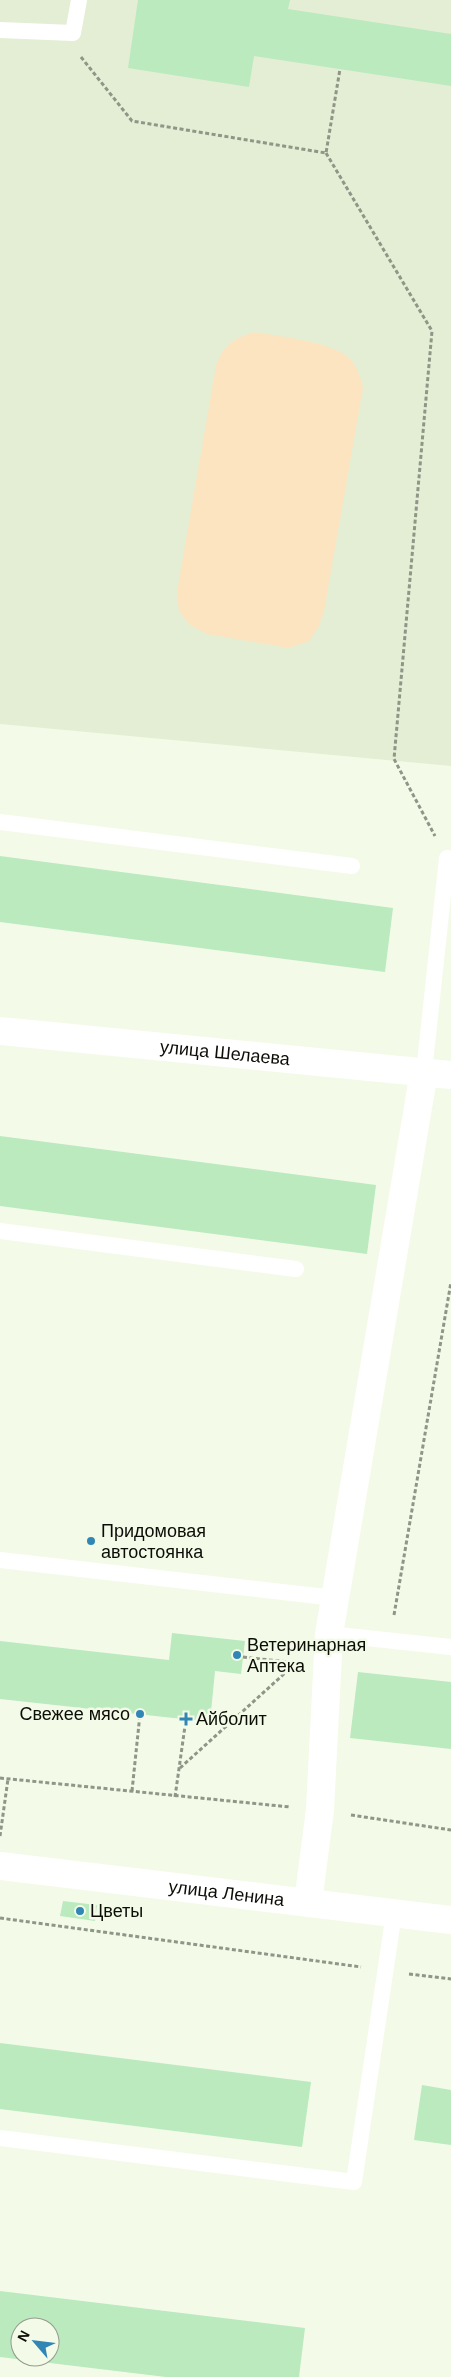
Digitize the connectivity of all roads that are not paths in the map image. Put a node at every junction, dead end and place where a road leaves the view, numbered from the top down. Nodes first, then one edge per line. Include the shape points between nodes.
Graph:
1 (79, 0) edge
2 (0, 30) edge
3 (0, 822) edge
4 (447, 858) road end
5 (352, 866) dead end
6 (0, 1031) edge
7 (424, 1072) junction
8 (451, 1075) edge
9 (0, 1231) edge
10 (296, 1269) dead end
11 (0, 1560) edge
12 (335, 1598) junction
13 (329, 1634) junction
14 (451, 1647) edge
15 (0, 1866) edge
16 (308, 1902) junction
17 (394, 1912) junction
18 (451, 1920) edge
19 (0, 2138) edge

1 - 2 lane via 73,33
3 - 5 lane
4 - 7 lane
6 - 7 street, улица Шелаева
7 - 8 street, улица Шелаева
7 - 12 street
9 - 10 lane
11 - 12 lane
12 - 13 street
13 - 14 lane
13 - 16 street via 320,1810
15 - 16 street, улица Ленина
16 - 17 street, улица Ленина
17 - 18 street, улица Ленина
17 - 19 lane via 354,2182

